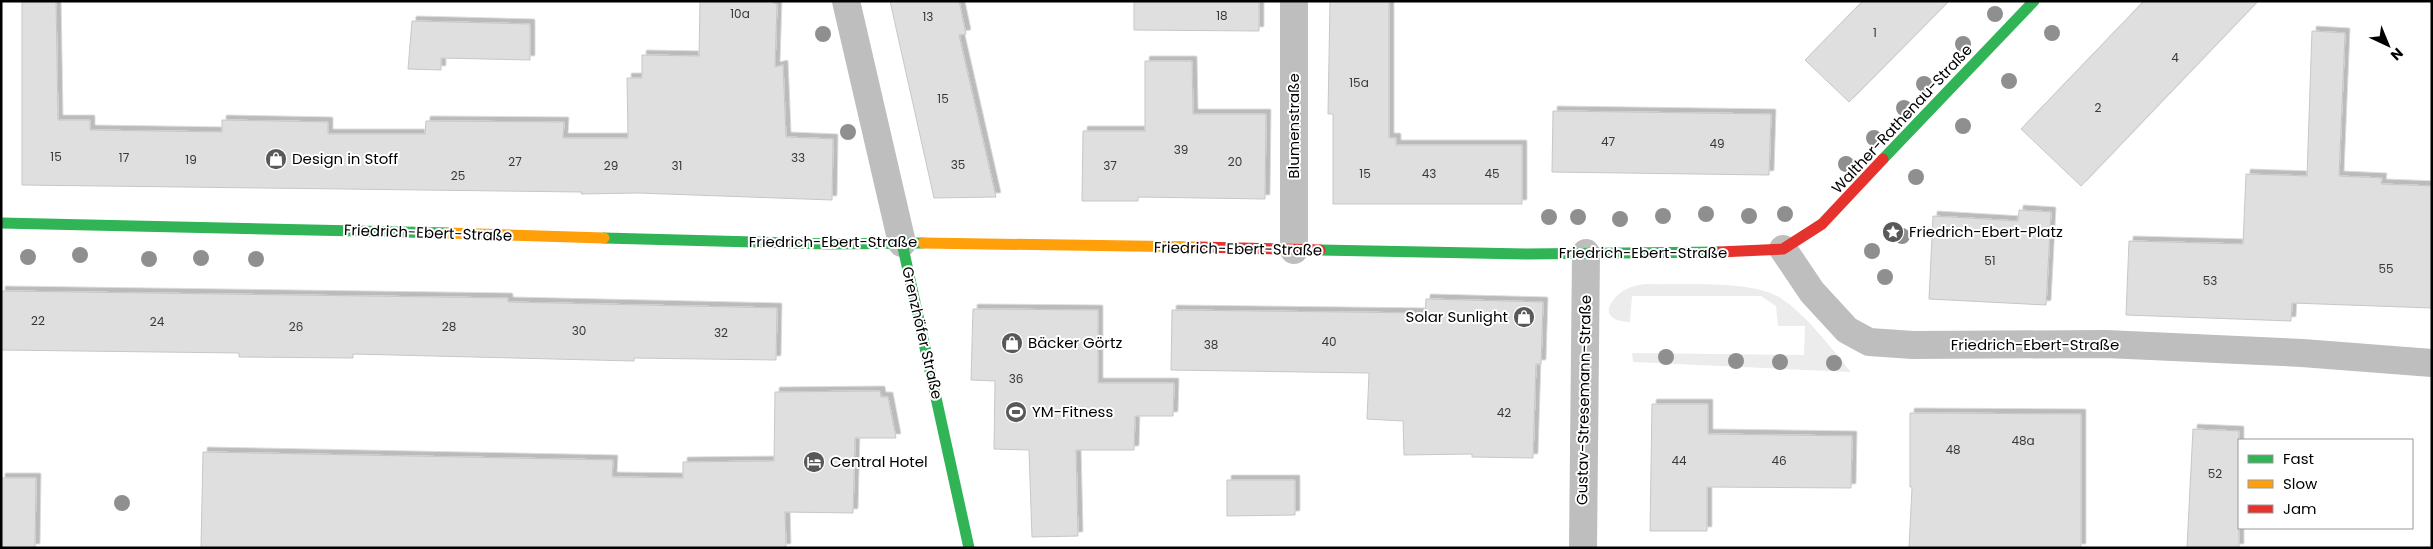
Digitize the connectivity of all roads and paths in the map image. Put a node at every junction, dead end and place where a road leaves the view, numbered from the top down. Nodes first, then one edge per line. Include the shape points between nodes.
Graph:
1 (846, 1) edge
2 (1294, 1) edge
3 (2034, 1) edge
4 (1, 223) edge
5 (902, 243) junction
6 (1783, 249) junction
7 (1294, 250) junction
8 (1586, 253) junction
9 (2432, 363) edge
10 (969, 548) edge
11 (1583, 548) edge

1 - 5 street, Grenzhöfer Straße
2 - 7 street, Blumenstraße
3 - 6 main road, Walther-Rathenau-Straße via 1822,224
4 - 5 main road, Friedrich-Ebert-Straße via 829,244
5 - 7 main road, Friedrich-Ebert-Straße
5 - 10 main road, Grenzhöfer Straße
6 - 8 main road, Friedrich-Ebert-Straße
6 - 9 street, Friedrich-Ebert-Straße via 1812,292 1847,330 1870,342 1913,345 2106,344
7 - 8 main road, Friedrich-Ebert-Straße
8 - 11 street, Gustav-Stresemann-Straße

